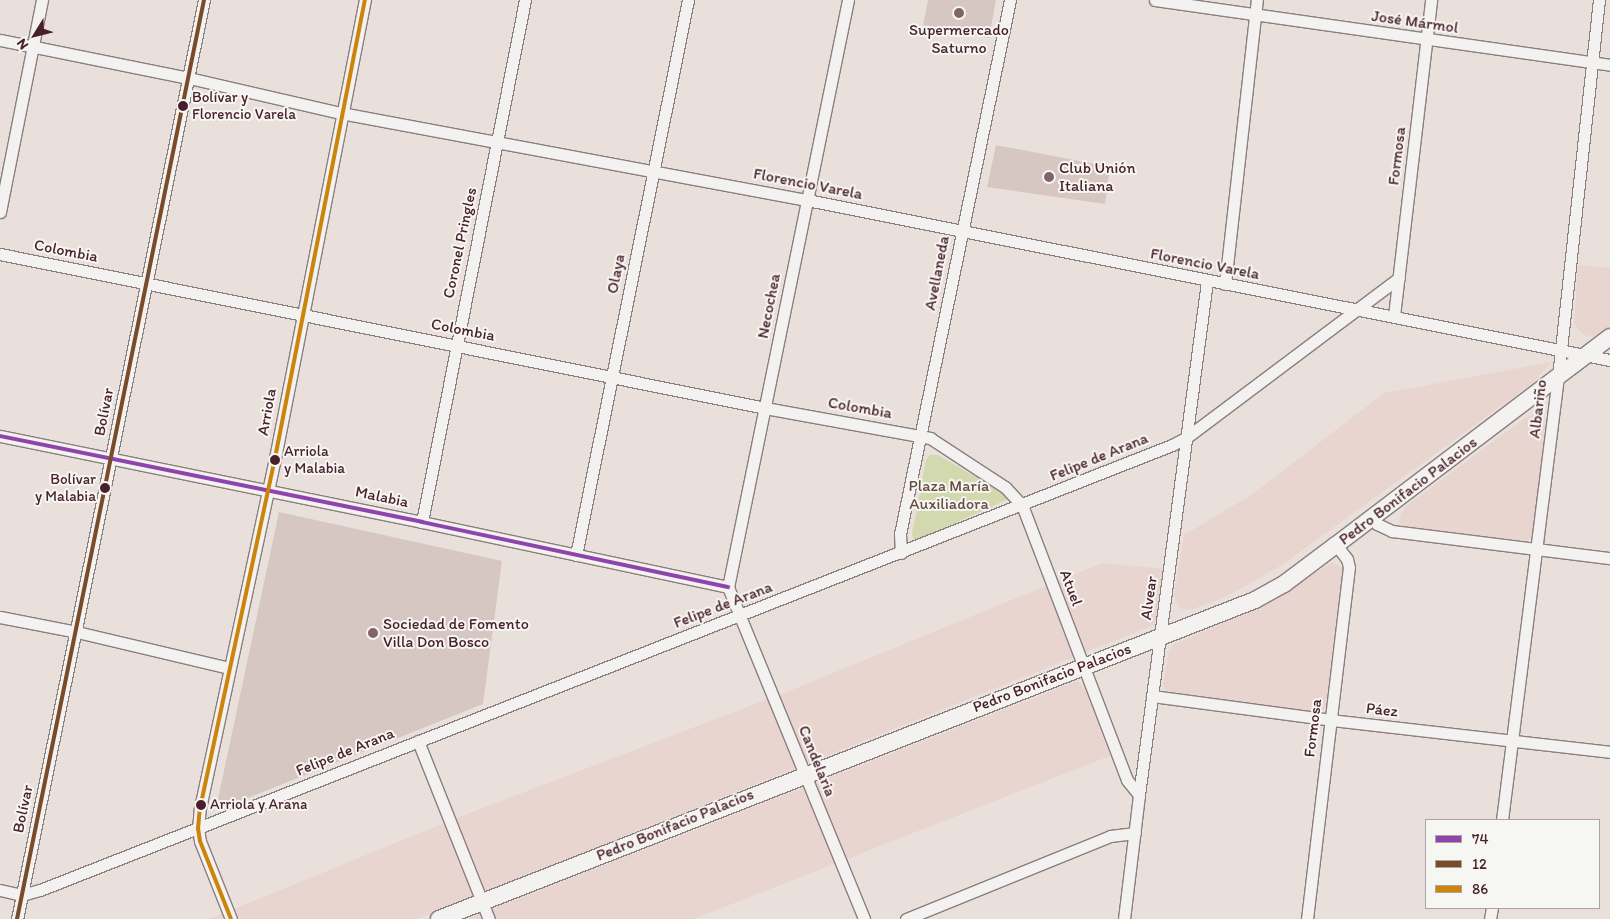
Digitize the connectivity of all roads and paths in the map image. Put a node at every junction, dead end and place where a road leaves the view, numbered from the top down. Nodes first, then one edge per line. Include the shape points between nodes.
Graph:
1 (42, 0) edge
2 (204, 0) edge
3 (365, 0) edge
4 (525, 0) edge
5 (688, 0) edge
6 (848, 0) edge
7 (1010, 0) edge
8 (1155, 0) edge
9 (1257, 0) edge
10 (1431, 0) edge
11 (1599, 0) edge
12 (1255, 14) junction
13 (0, 40) edge
14 (1427, 40) junction
15 (32, 47) junction
16 (1591, 63) junction
17 (1610, 65) edge
18 (189, 78) junction
19 (341, 113) junction
20 (497, 142) junction
21 (652, 170) junction
22 (807, 200) junction
23 (0, 212) edge
24 (961, 232) junction
25 (0, 254) edge
26 (1399, 278) junction
27 (1207, 281) junction
28 (147, 284) junction
29 (1225, 284) junction
30 (1357, 309) junction
31 (301, 316) junction
32 (1394, 316) junction
33 (1610, 337) edge
34 (455, 345) junction
35 (1560, 351) junction
36 (1585, 356) junction
37 (1610, 360) edge
38 (613, 377) junction
39 (1558, 377) junction
40 (765, 408) junction
41 (920, 435) junction
42 (0, 436) edge
43 (1188, 437) junction
44 (111, 459) junction
45 (268, 490) junction
46 (1022, 505) junction
47 (1374, 516) junction
48 (422, 522) junction
49 (1336, 545) junction
50 (1537, 550) junction
51 (901, 553) junction
52 (576, 555) junction
53 (1610, 558) edge
54 (728, 587) junction
55 (741, 615) junction
56 (0, 617) edge
57 (77, 632) junction
58 (1160, 636) junction
59 (1084, 666) junction
60 (229, 668) junction
61 (1152, 696) junction
62 (1331, 720) junction
63 (418, 741) junction
64 (1512, 741) junction
65 (1610, 752) edge
66 (804, 774) junction
67 (1139, 795) junction
68 (1502, 819) edge
69 (198, 829) junction
70 (1135, 833) junction
71 (0, 890) edge
72 (22, 895) junction
73 (482, 902) junction
74 (18, 919) edge
75 (232, 919) edge
76 (439, 919) edge
77 (489, 919) edge
78 (864, 919) edge
79 (906, 919) edge
80 (1124, 919) edge
81 (1307, 919) edge

1 - 15 street
2 - 18 street, Bolívar
3 - 19 street, Arriola
4 - 20 street, Coronel Pringles
5 - 21 street, Olaya
6 - 22 street, Necochea
7 - 24 street, Avellaneda
8 - 12 street, José Mármol
9 - 12 street
10 - 14 street, Formosa
11 - 16 street, Albariño
12 - 14 street, José Mármol
12 - 29 street
13 - 15 street, Florencio Varela
14 - 16 street, José Mármol
14 - 26 street, Formosa
15 - 18 street, Florencio Varela
15 - 23 street
16 - 17 street, José Mármol
16 - 35 street, Albariño
18 - 19 street, Florencio Varela
18 - 28 street, Bolívar
19 - 20 street, Florencio Varela
19 - 31 street, Arriola
20 - 21 street, Florencio Varela
20 - 34 street, Coronel Pringles
21 - 22 street, Florencio Varela
21 - 38 street, Olaya
22 - 24 street, Florencio Varela
22 - 40 street, Necochea
24 - 27 street, Florencio Varela
24 - 41 street, Avellaneda
25 - 28 street, Colombia
26 - 30 street, Felipe de Arana
26 - 32 street, Formosa
27 - 29 street, Florencio Varela
27 - 43 street, Alvear
28 - 31 street, Colombia
28 - 44 street, Bolívar
29 - 30 street, Florencio Varela
30 - 32 street, Florencio Varela
30 - 43 street, Felipe de Arana
31 - 34 street, Colombia
31 - 45 street, Arriola
32 - 35 street, Florencio Varela
33 - 36 street, Pedro Bonifacio Palacios
34 - 38 street, Colombia
34 - 48 street, Coronel Pringles
35 - 36 street, Florencio Varela
35 - 39 street, Albariño
36 - 37 street, Florencio Varela
36 - 39 street, Pedro Bonifacio Palacios
38 - 40 street, Colombia
38 - 52 street, Olaya
39 - 47 street, Pedro Bonifacio Palacios
39 - 50 street, Albariño
40 - 41 street, Colombia
40 - 54 street, Necochea
41 - 46 street, Atuel via 930,438 1005,487
41 - 51 street, Avellaneda via 900,534
42 - 44 street, Malabia
43 - 46 street, Felipe de Arana
43 - 58 street, Alvear
44 - 45 street, Malabia
44 - 57 street, Bolívar
45 - 48 street, Malabia
45 - 60 street, Arriola
46 - 51 street, Felipe de Arana
46 - 59 street, Atuel
47 - 49 street, Pedro Bonifacio Palacios
47 - 50 street via 1377,524 1392,531
48 - 52 street, Malabia
49 - 58 street, Pedro Bonifacio Palacios via 1284,584 1255,600
49 - 62 street, Formosa via 1349,567
50 - 53 street
50 - 64 street, Albariño
51 - 55 street, Felipe de Arana
52 - 54 street, Malabia
54 - 55 street
55 - 63 street, Felipe de Arana
55 - 66 street, Candelaria
56 - 57 street
57 - 60 street
57 - 72 street, Bolívar
58 - 59 street, Pedro Bonifacio Palacios
58 - 61 street, Alvear
59 - 66 street, Pedro Bonifacio Palacios
59 - 67 street, Atuel via 1127,780
60 - 69 street, Arriola
61 - 62 street, Páez
61 - 67 street, Alvear
62 - 64 street, Páez
62 - 81 street, Formosa
63 - 69 street, Felipe de Arana
63 - 73 street
64 - 65 street, Páez
64 - 68 street, Albariño
66 - 73 street, Pedro Bonifacio Palacios
66 - 78 street, Candelaria
67 - 70 street, Alvear
69 - 72 street, Felipe de Arana
69 - 75 street
70 - 79 street via 1110,836
70 - 80 street, Alvear
71 - 72 street
72 - 74 street, Bolívar
73 - 76 street, Pedro Bonifacio Palacios
73 - 77 street

